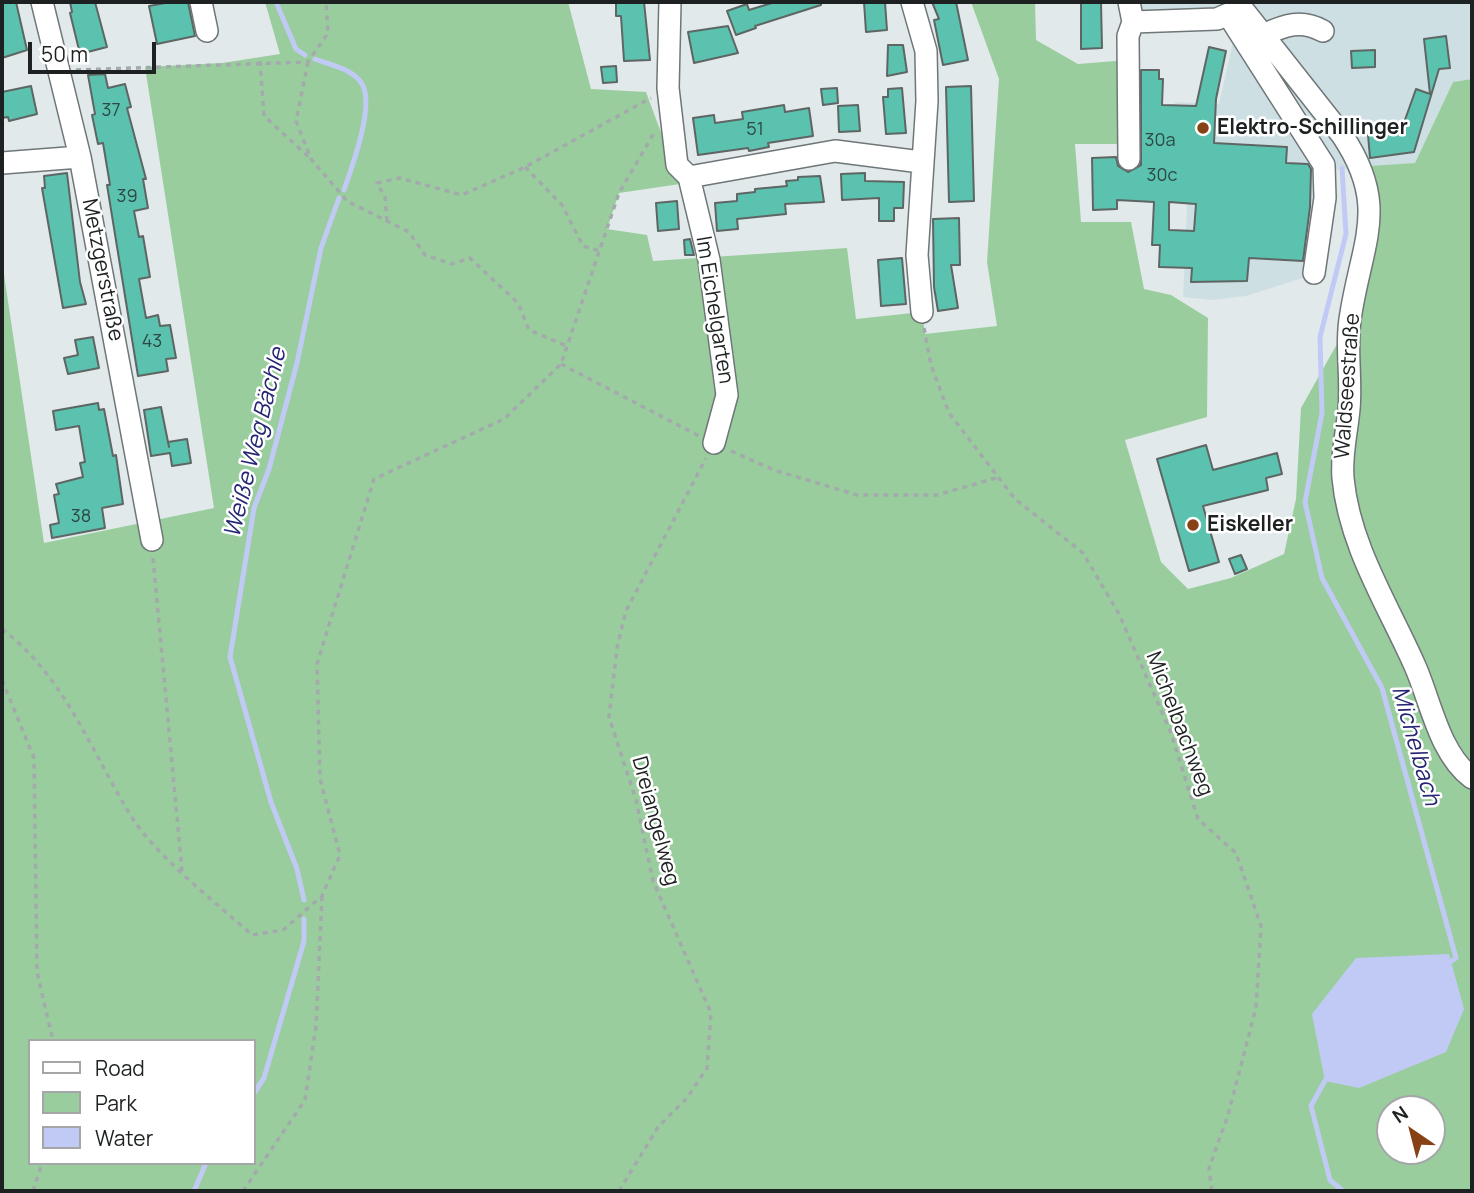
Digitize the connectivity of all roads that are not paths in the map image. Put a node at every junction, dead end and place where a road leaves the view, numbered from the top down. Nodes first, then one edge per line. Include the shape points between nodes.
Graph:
1 (42, 2) edge
2 (201, 2) edge
3 (912, 2) edge
4 (673, 3) edge
5 (1236, 9) edge
6 (1131, 12) edge
7 (207, 31) dead end
8 (1323, 32) dead end
9 (1263, 35) junction
10 (80, 157) junction
11 (1129, 159) dead end
12 (921, 162) junction
13 (2, 163) edge
14 (689, 177) junction
15 (1314, 273) dead end
16 (922, 312) road end
17 (714, 443) road end
18 (152, 540) road end
19 (1472, 778) edge

1 - 10 street, Metzgerstraße
2 - 7 street
3 - 12 street via 926,51
4 - 14 street, Im Eichelgarten via 669,98 677,165
5 - 6 street
5 - 9 street, Waldseestraße
5 - 15 street via 1324,165 1325,198
6 - 11 street
8 - 9 street via 1308,24 1294,24
9 - 19 street, Waldseestraße via 1342,135 1366,178 1370,223 1350,323 1345,498 1360,548 1445,742
10 - 13 street
10 - 18 street, Metzgerstraße
12 - 14 street via 835,151
12 - 16 street via 917,255
14 - 17 street, Im Eichelgarten via 709,260 727,395

